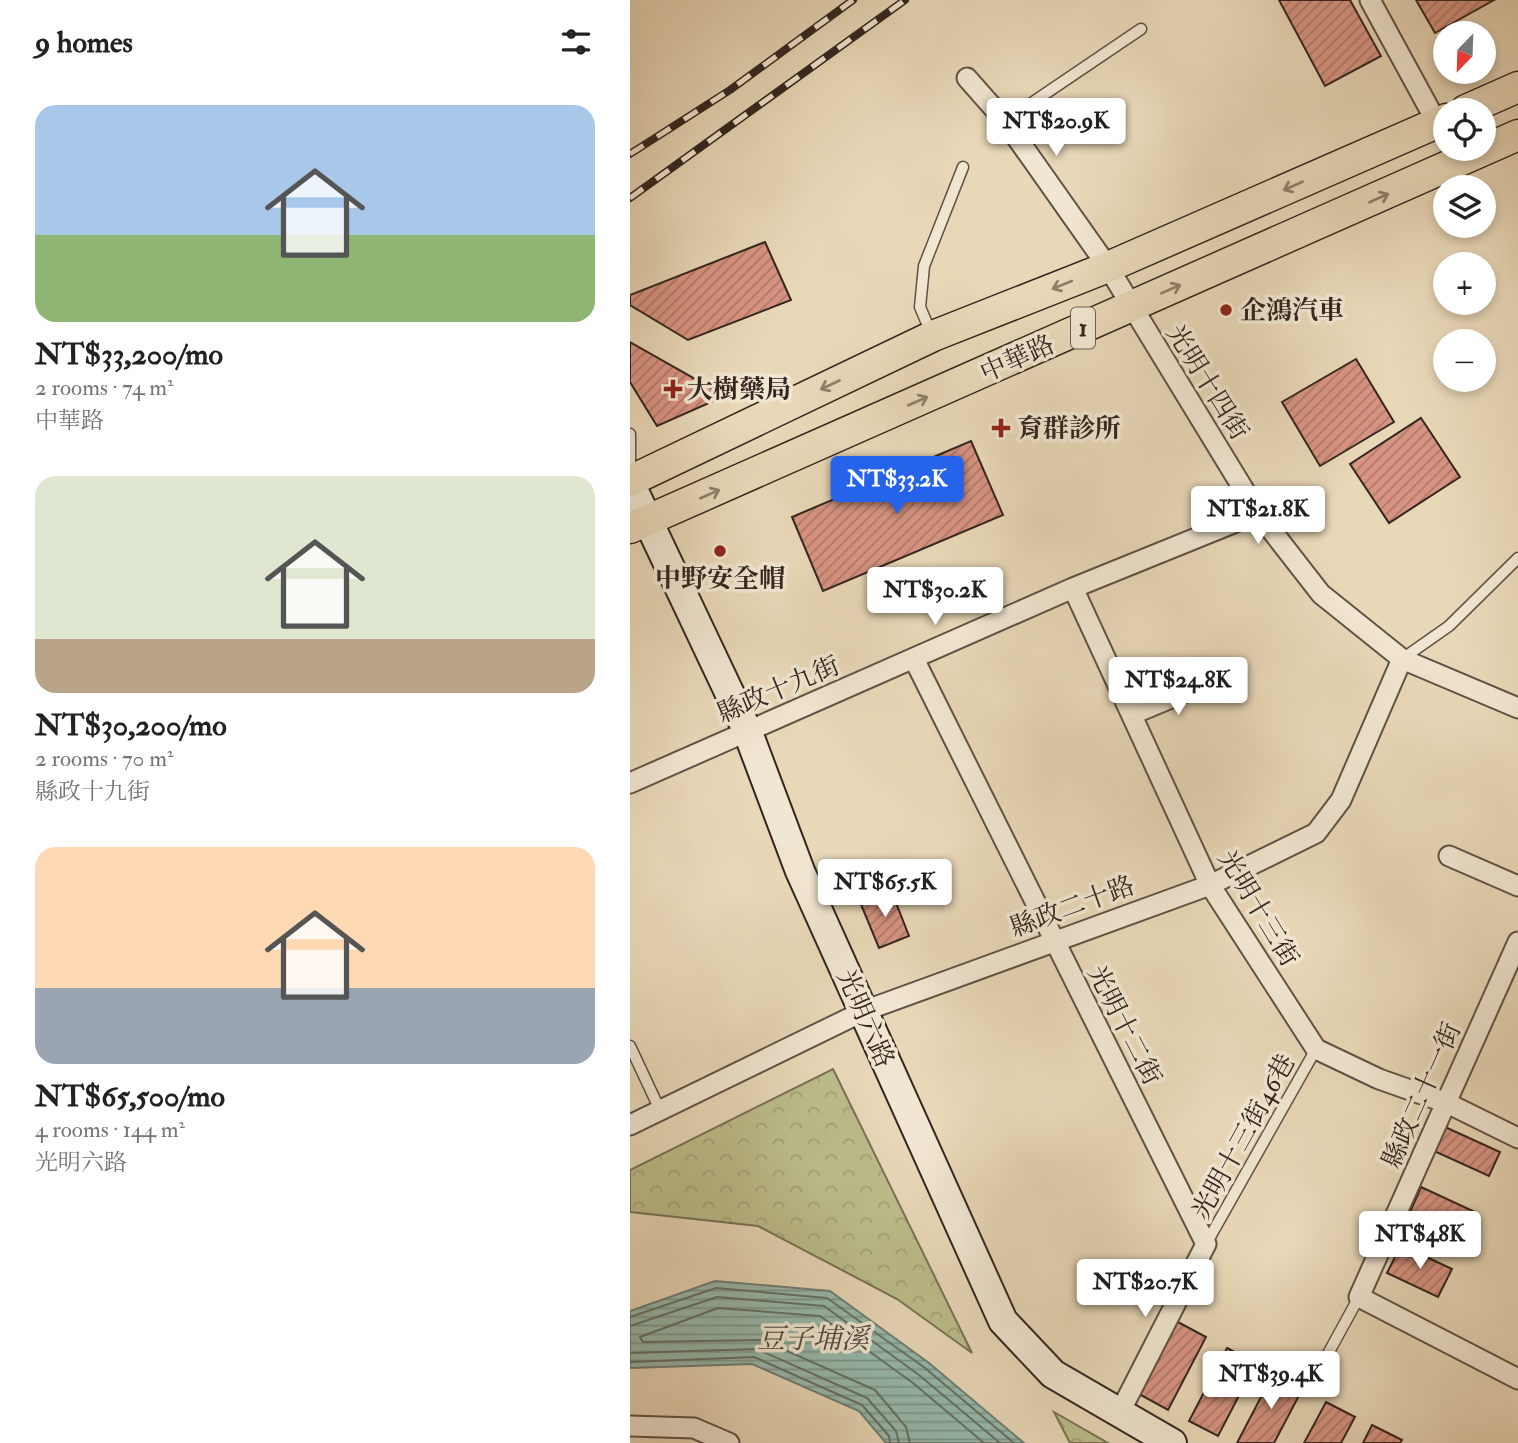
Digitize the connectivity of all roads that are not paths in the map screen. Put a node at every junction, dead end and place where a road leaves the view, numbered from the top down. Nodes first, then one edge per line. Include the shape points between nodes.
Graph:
1 (1370, 0) edge
2 (1141, 29) dead end
3 (967, 78) dead end
4 (1518, 87) edge
5 (1493, 98) edge
6 (1433, 107) edge
7 (1005, 121) junction
8 (1433, 125) edge
9 (1518, 135) edge
10 (963, 167) dead end
11 (1108, 267) junction
12 (1131, 307) junction
13 (933, 336) junction
14 (630, 435) edge
15 (630, 467) edge
16 (630, 482) edge
17 (1258, 513) junction
18 (636, 521) edge
19 (1518, 558) edge
20 (1073, 588) junction
21 (914, 659) junction
22 (1402, 659) junction
23 (1207, 683) dead end
24 (1518, 708) edge
25 (1133, 714) junction
26 (747, 730) junction
27 (630, 783) edge
28 (1449, 856) dead end
29 (1210, 885) junction
30 (1518, 887) edge
31 (1052, 940) junction
32 (1518, 942) edge
33 (863, 1012) junction
34 (630, 1046) edge
35 (1316, 1049) junction
36 (1447, 1104) junction
37 (659, 1108) junction
38 (630, 1125) edge
39 (1518, 1139) edge
40 (1206, 1244) junction
41 (1359, 1297) junction
42 (1318, 1372) dead end
43 (1518, 1379) edge
44 (1119, 1413) junction
45 (630, 1426) edge
46 (729, 1443) edge
47 (1172, 1443) edge

1 - 6 street
2 - 7 lane
3 - 7 street, 光明十四街
4 - 5 main road
7 - 11 street, 光明十四街
8 -> 11 main road, 中華路 / 1
12 -> 9 main road, 中華路 / 1
10 - 13 lane via 924,266 920,307
11 - 12 street, 光明十四街
11 -> 13 main road, 中華路 / 1
12 - 17 street, 光明十四街
18 -> 12 main road, 中華路 / 1
13 -> 16 main road, 中華路 / 1
14 - 15 lane
16 - 18 street, 光明六路
17 - 20 street, 縣政十九街
17 - 22 street, 光明十四街 via 1321,594
18 - 26 street, 光明六路
19 - 22 lane via 1448,626
20 - 21 street, 縣政十九街
20 - 25 street, 光明十三街
21 - 26 street, 縣政十九街
21 - 31 street, 光明十二街
22 - 24 street, 光明十四街
22 - 29 street, 縣政二十路 via 1341,800 1316,833
23 - 25 street
25 - 29 street, 光明十三街
26 - 27 street, 縣政十九街
26 - 33 street, 光明六路 via 800,871
28 - 30 street
29 - 31 street, 縣政二十路
29 - 35 street, 光明十三街
31 - 33 street, 縣政二十路
31 - 40 street, 光明十二街
32 - 36 street, 縣政二十一街
33 - 37 street, 縣政二十路
33 - 44 street, 光明六路 via 1003,1321 1053,1374
34 - 37 lane
35 - 36 street
35 - 40 lane, 光明十三街46巷
36 - 39 street
36 - 41 street, 縣政二十一街
37 - 38 street, 縣政二十路
40 - 44 street
41 - 42 lane
41 - 43 street
44 - 47 street, 光明六路
45 - 46 street via 694,1428

